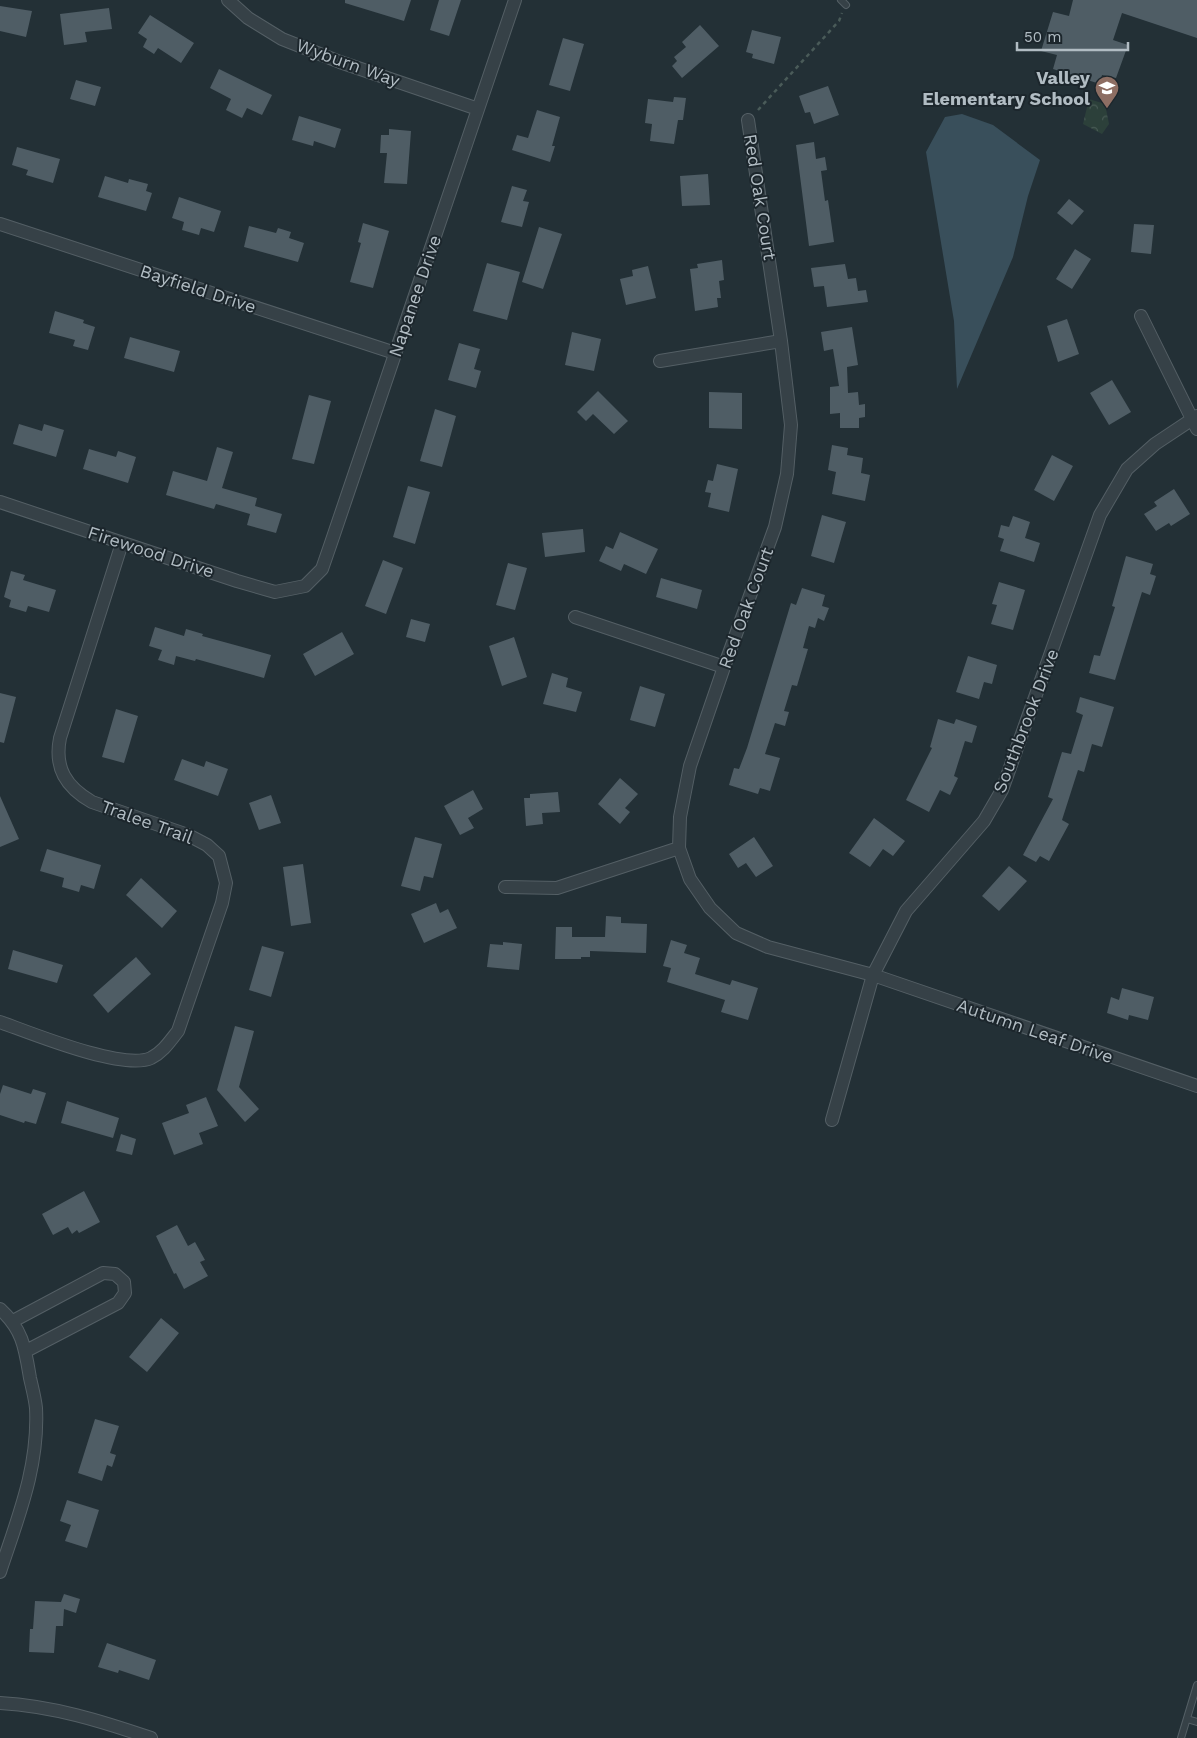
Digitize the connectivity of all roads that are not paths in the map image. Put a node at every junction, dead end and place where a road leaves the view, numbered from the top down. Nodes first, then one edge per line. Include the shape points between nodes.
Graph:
1 (228, 0) edge
2 (515, 0) edge
3 (478, 109) junction
4 (748, 120) road end
5 (0, 224) edge
6 (1141, 316) dead end
7 (781, 341) junction
8 (395, 353) junction
9 (660, 361) dead end
10 (1195, 421) edge
11 (0, 502) edge
12 (122, 543) junction
13 (305, 586) joint
14 (575, 617) dead end
15 (724, 667) junction
16 (679, 848) junction
17 (505, 887) dead end
18 (872, 975) junction
19 (0, 1022) edge
20 (1197, 1086) edge
21 (832, 1120) dead end
22 (0, 1309) edge
23 (13, 1321) junction
24 (26, 1351) junction
25 (0, 1572) edge
26 (1197, 1685) edge
27 (0, 1703) edge
28 (1187, 1719) junction
29 (1197, 1722) edge
30 (151, 1738) edge
31 (1181, 1738) edge

1 - 3 street, Wyburn Way via 248,18 282,39
2 - 3 street, Napanee Drive
3 - 8 street, Napanee Drive
4 - 7 street, Red Oak Court
5 - 8 street, Bayfield Drive
6 - 10 street
7 - 9 street
7 - 15 street, Red Oak Court via 791,425 787,474 775,527
8 - 13 street, Napanee Drive via 322,569
10 - 18 street, Southbrook Drive via 1156,444 1126,469 1100,515 1002,790 984,821 906,911
11 - 12 street, Firewood Drive
12 - 13 street, Firewood Drive via 275,592
12 - 19 street, Tralee Trail via 60,738 58,758 61,769 80,796 207,845 219,856 222,865 226,883 222,903 178,1031 167,1046 150,1058 127,1061 105,1057
14 - 15 street
15 - 16 street, Red Oak Court via 690,766 680,817
16 - 17 street via 557,888
16 - 18 street, Red Oak Court via 690,879 710,908 736,933 768,948
18 - 20 street, Autumn Leaf Drive
18 - 21 street, Southbrook Drive
22 - 23 street
23 - 24 street
23 - 24 street via 103,1274 115,1274 124,1282 125,1293 118,1303
24 - 25 street via 36,1405 35,1450 26,1495
26 - 28 lane
27 - 30 street via 68,1712
28 - 29 lane
28 - 31 lane

